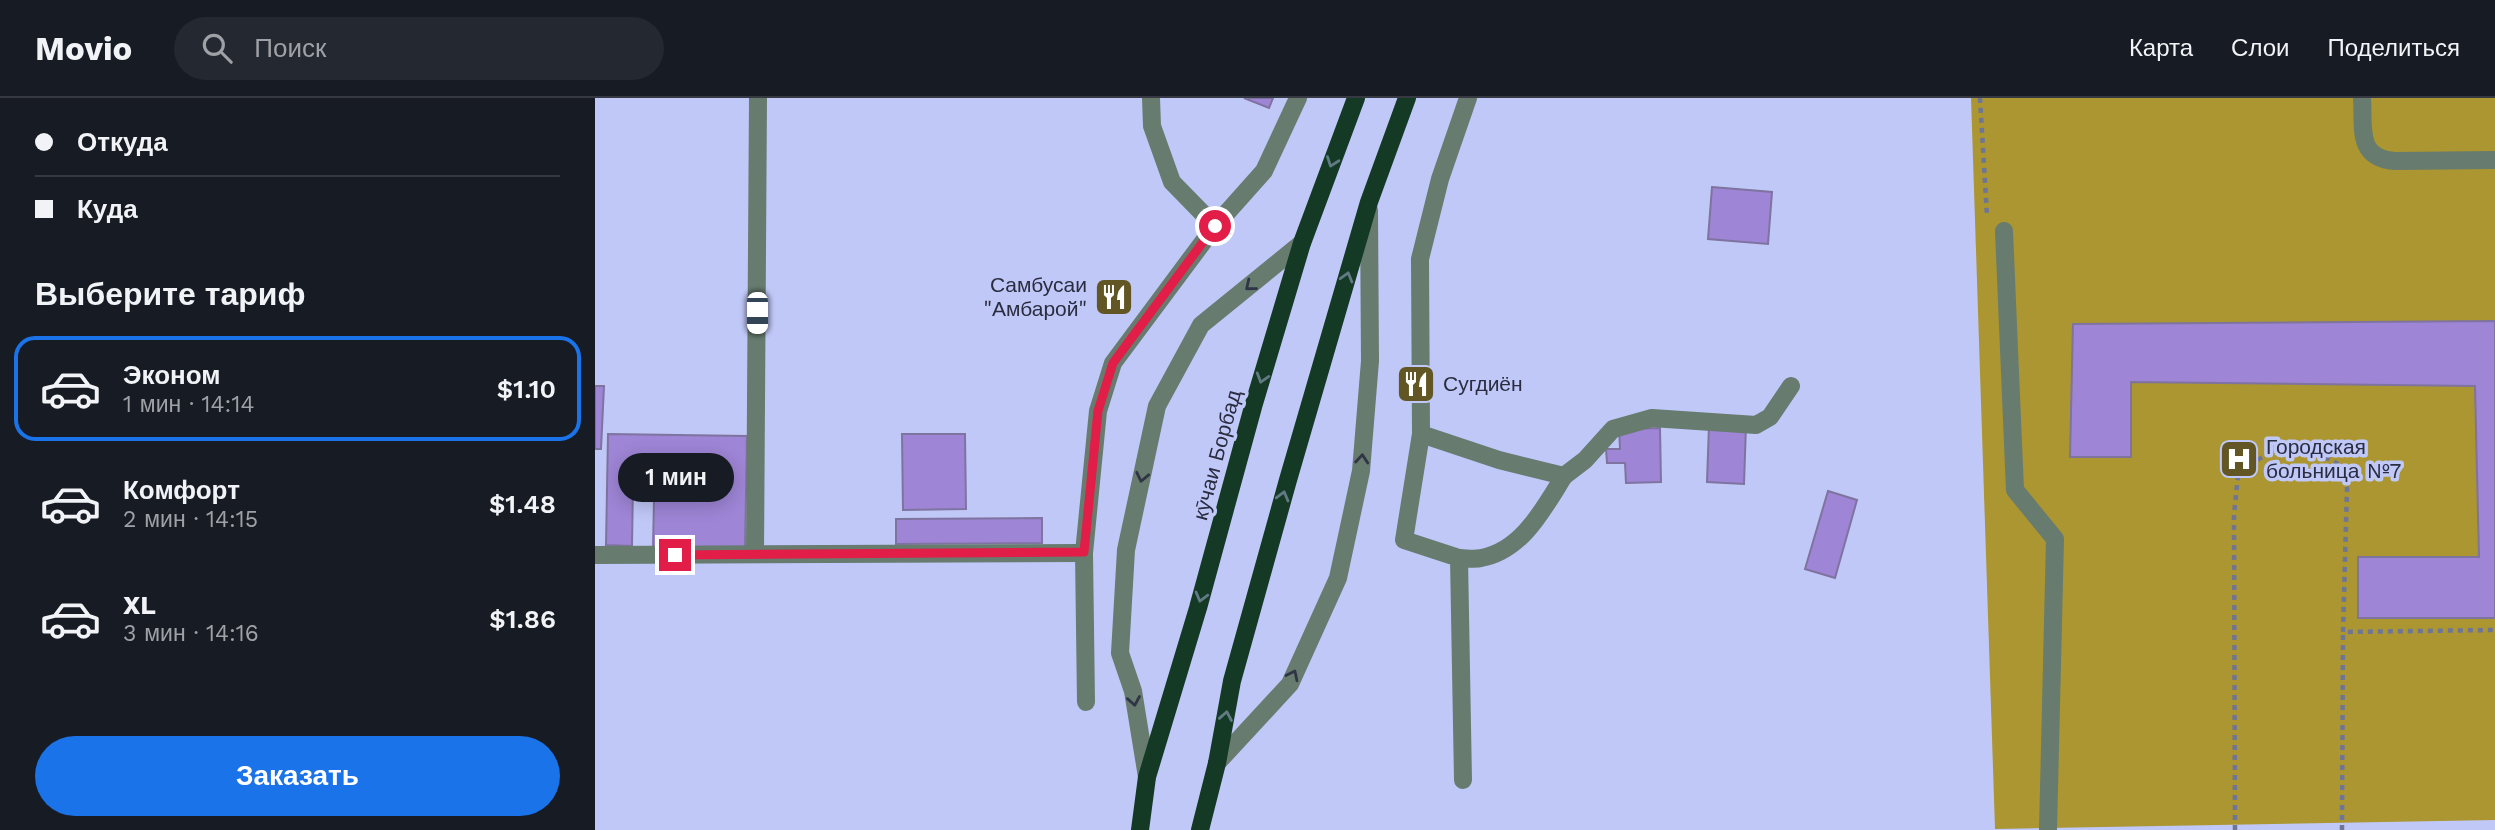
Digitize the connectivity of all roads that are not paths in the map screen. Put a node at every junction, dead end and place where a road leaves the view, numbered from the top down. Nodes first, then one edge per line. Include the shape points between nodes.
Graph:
1 (758, 98) edge
2 (1151, 98) edge
3 (1298, 98) edge
4 (1356, 98) edge
5 (1407, 98) edge
6 (1468, 98) edge
7 (2362, 98) edge
8 (2495, 160) edge
9 (1369, 202) junction
10 (1215, 226) junction
11 (2004, 231) road end
12 (1302, 243) junction
13 (1791, 387) dead end
14 (1421, 434) junction
15 (1564, 475) junction
16 (1084, 552) junction
17 (755, 554) junction
18 (595, 555) edge
19 (1459, 558) junction
20 (1086, 702) dead end
21 (1217, 763) junction
22 (1147, 777) junction
23 (1463, 780) dead end
24 (1140, 830) edge
25 (1200, 830) edge
26 (2048, 830) edge

1 - 17 street
2 - 10 street via 1152,126 1172,182
3 - 10 street via 1264,171
4 -> 12 main road, кӯчаи Борбад
5 - 9 main road
6 - 14 street via 1440,179 1420,259
7 - 8 street via 2364,141 2373,155 2395,161
21 -> 9 main road via 1233,681
21 -> 9 street via 1290,684 1338,578 1361,471 1370,361
10 - 16 street via 1113,363 1098,411
11 - 26 street via 2015,490 2055,539
12 -> 22 main road, кӯчаи Борбад
12 -> 22 street via 1202,325 1157,406 1126,550 1120,653 1133,691
13 - 15 street via 1770,417 1756,425 1652,418 1613,429
14 - 15 street
14 - 19 street via 1404,540
15 - 19 street via 1535,523 1501,552 1480,559
16 - 17 street
16 - 20 street
17 - 18 street
19 - 23 street
21 - 25 main road
22 - 24 main road, кӯчаи Борбад

